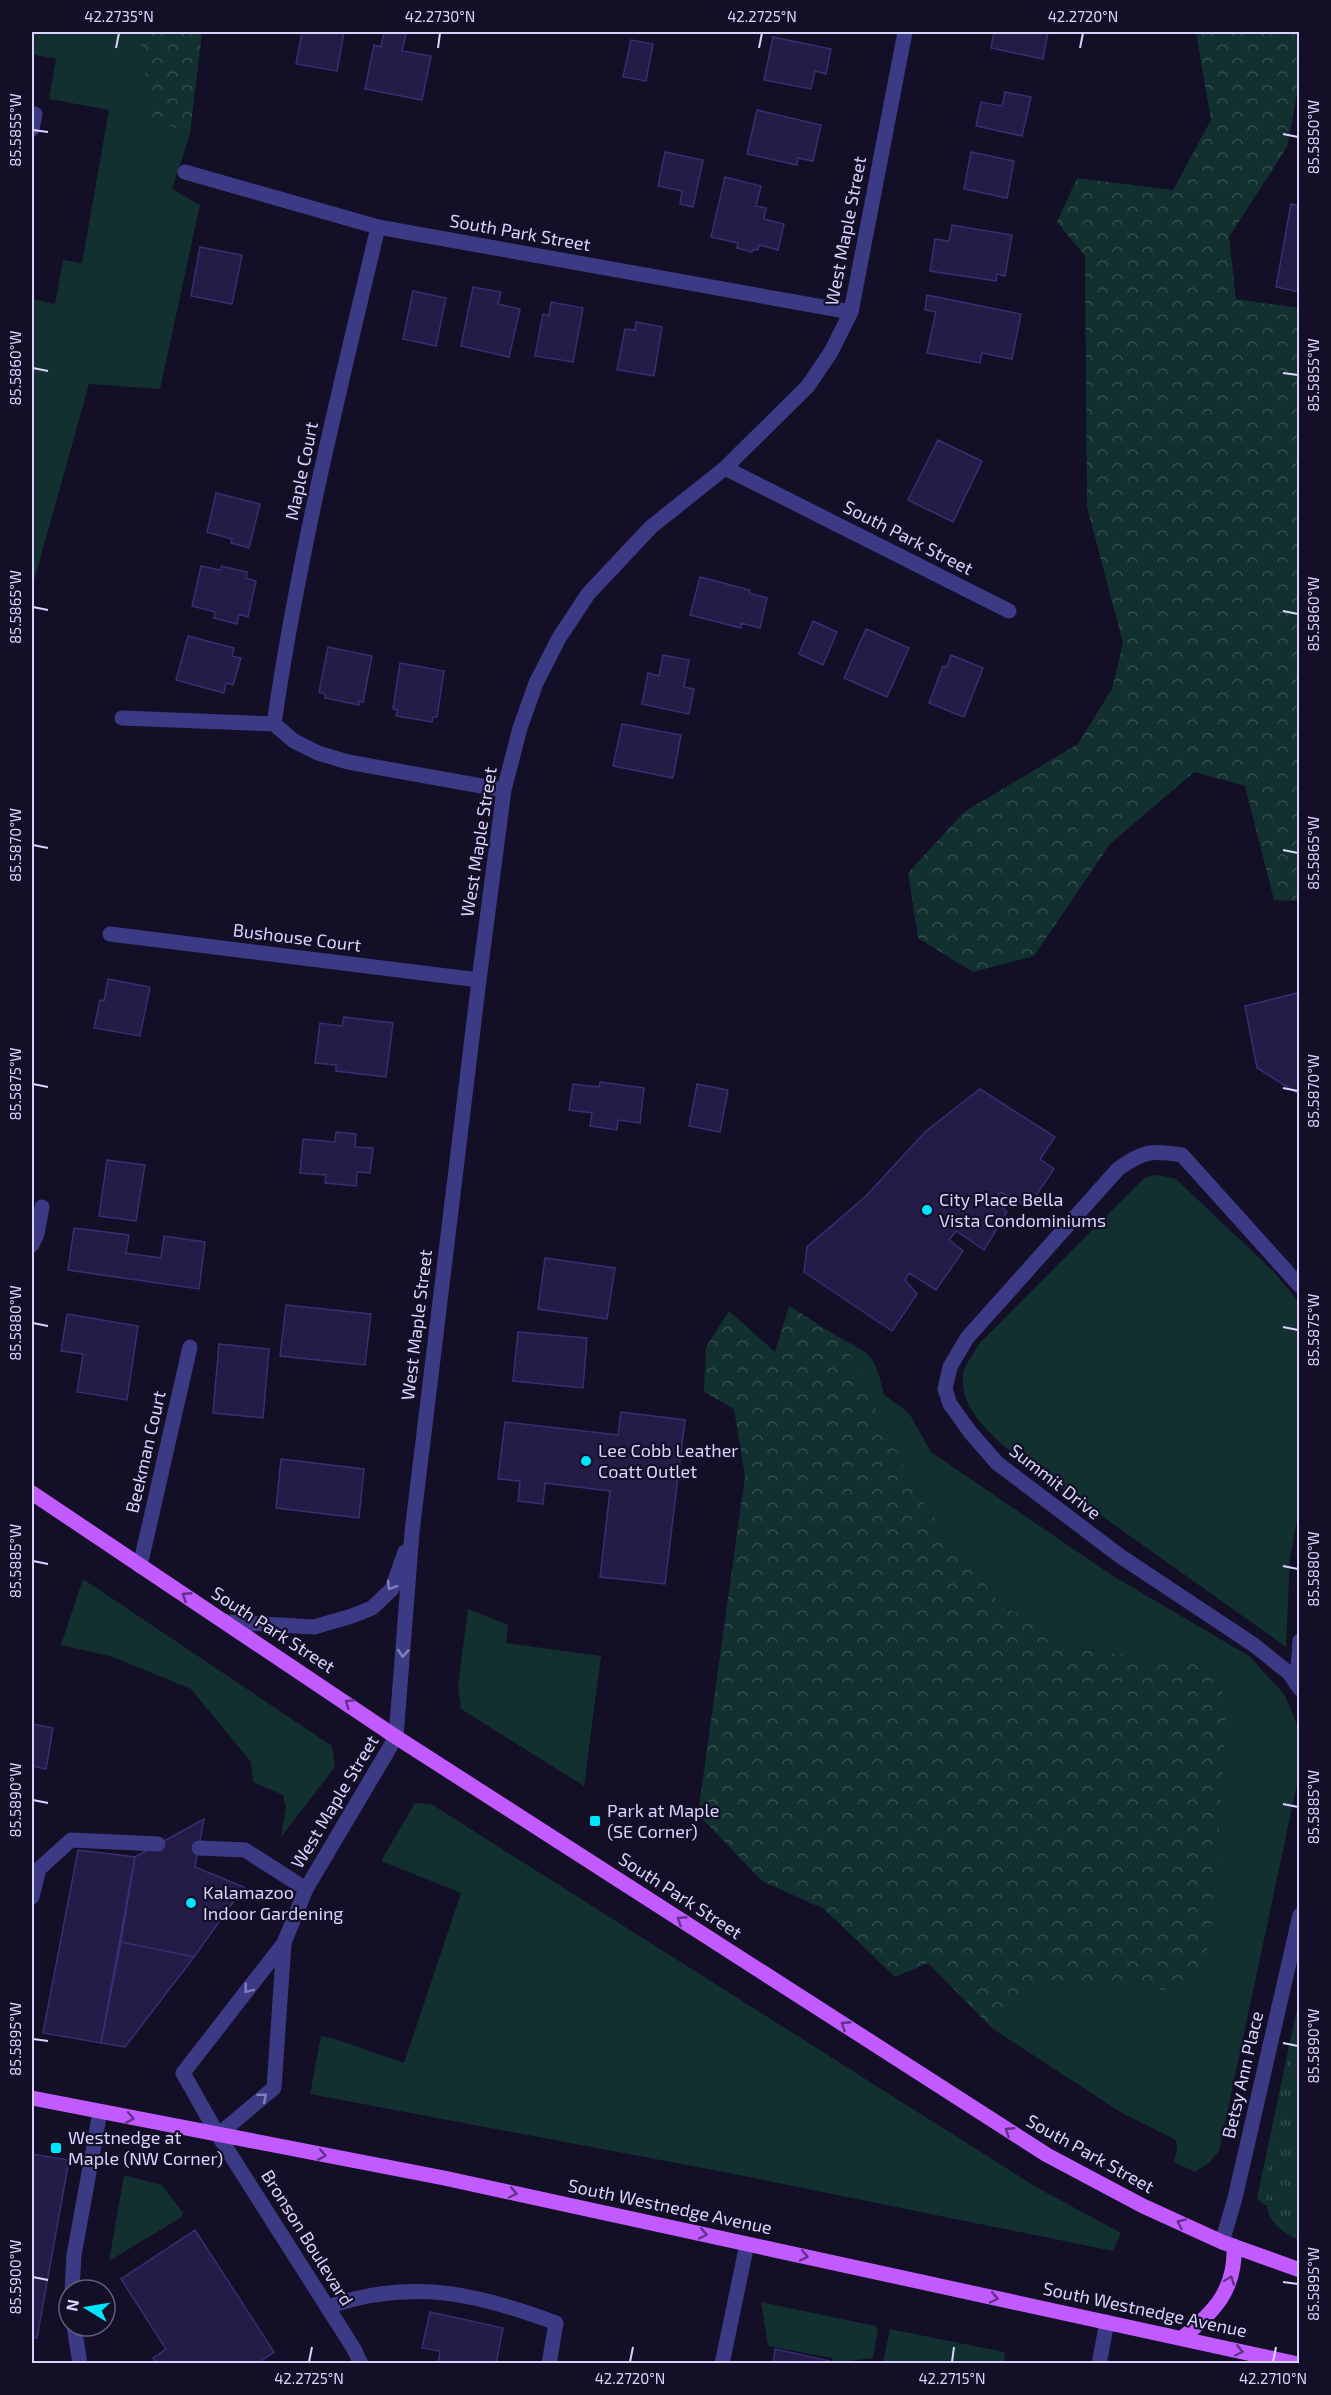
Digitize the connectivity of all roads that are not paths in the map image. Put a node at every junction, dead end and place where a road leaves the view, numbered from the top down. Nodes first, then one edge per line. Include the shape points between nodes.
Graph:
1 (905, 32) edge
2 (32, 113) edge
3 (32, 129) edge
4 (185, 172) dead end
5 (378, 227) junction
6 (851, 312) junction
7 (725, 468) junction
8 (1009, 611) dead end
9 (122, 718) dead end
10 (274, 724) junction
11 (504, 790) junction
12 (110, 934) dead end
13 (479, 980) junction
14 (42, 1208) dead end
15 (32, 1245) edge
16 (1299, 1286) edge
17 (190, 1347) dead end
18 (32, 1493) edge
19 (412, 1532) junction
20 (140, 1566) junction
21 (227, 1622) junction
22 (1299, 1641) edge
23 (1298, 1687) edge
24 (396, 1737) junction
25 (159, 1844) dead end
26 (199, 1848) dead end
27 (306, 1889) junction
28 (32, 1897) edge
29 (1299, 1915) edge
30 (284, 1943) junction
31 (32, 2098) edge
32 (100, 2112) junction
33 (218, 2135) junction
34 (747, 2244) junction
35 (1228, 2244) junction
36 (1299, 2270) edge
37 (73, 2278) edge
38 (327, 2307) junction
39 (1107, 2322) junction
40 (75, 2338) edge
41 (1182, 2338) junction
42 (80, 2364) edge
43 (361, 2364) edge
44 (549, 2364) edge
45 (722, 2364) edge
46 (1099, 2364) edge
47 (1298, 2364) edge

1 - 6 street, West Maple Street
2 - 3 street
4 - 5 street, South Park Street
5 - 6 street, South Park Street
5 - 10 street, Maple Court via 326,449 283,659
6 - 7 street, West Maple Street via 808,386
7 - 8 street, South Park Street
7 - 11 street, West Maple Street via 651,527 588,594 536,683
9 - 10 street
10 - 11 street via 294,741 348,762
11 - 13 street, West Maple Street
12 - 13 street, Bushouse Court
13 - 19 street, West Maple Street
14 - 15 street
16 - 23 street, Summit Drive via 1182,1155 1140,1153 1118,1169 968,1338 950,1367 945,1389 950,1404 997,1463 1120,1556 1254,1645 1289,1673
17 - 20 street, Beekman Court
18 - 20 main road, South Park Street
19 -> 21 street, West Maple Street via 392,1589 372,1608 314,1628
19 -> 24 street, West Maple Street
21 -> 20 main road, South Park Street
24 -> 21 main road, South Park Street
22 - 23 street
24 - 27 street, West Maple Street
35 -> 24 main road, South Park Street via 1134,2202 1047,2155
25 - 28 street via 71,1840 39,1869
26 - 27 street via 245,1850
27 - 30 street, West Maple Street
29 - 35 street, Betsy Ann Place
33 -> 30 street, West Maple Street via 274,2088
30 -> 33 street, West Maple Street via 183,2073
31 - 32 main road, South Westnedge Avenue
32 -> 33 main road, South Westnedge Avenue
32 - 37 street
33 -> 34 main road, South Westnedge Avenue via 444,2178
33 - 38 street, Bronson Boulevard
34 -> 39 main road, South Westnedge Avenue
34 - 45 street
35 - 36 main road, South Park Street
41 -> 35 main road via 1212,2314 1226,2291 1235,2266
38 - 43 street, Bronson Boulevard
38 - 44 street via 349,2299 399,2291 450,2292 504,2303 556,2323
39 - 41 main road, South Westnedge Avenue
39 - 46 street
40 - 42 street
41 -> 47 main road, South Westnedge Avenue

